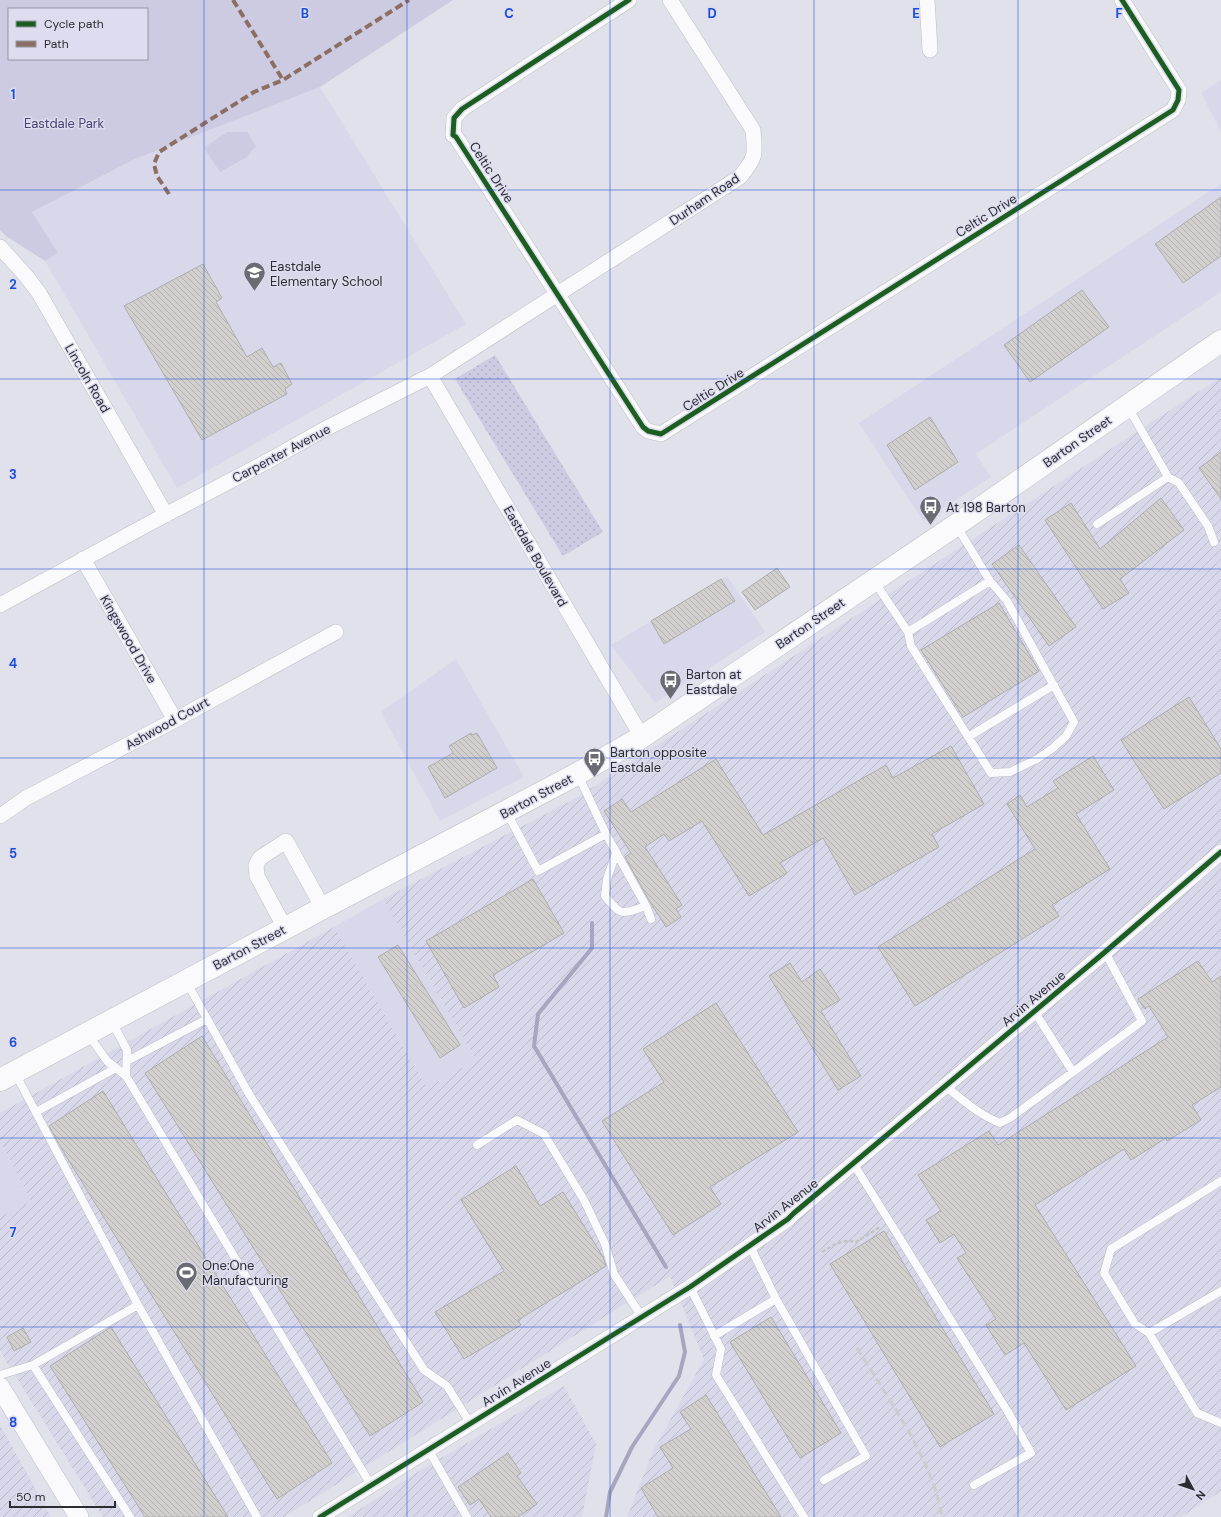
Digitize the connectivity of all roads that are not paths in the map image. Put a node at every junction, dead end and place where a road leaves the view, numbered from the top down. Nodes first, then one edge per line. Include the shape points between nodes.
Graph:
1 (629, 0) edge
2 (670, 0) edge
3 (927, 0) edge
4 (1122, 0) edge
5 (930, 50) dead end
6 (0, 247) edge
7 (557, 294) junction
8 (1221, 342) edge
9 (430, 376) junction
10 (1127, 406) junction
11 (1168, 477) junction
12 (166, 515) junction
13 (1097, 524) dead end
14 (956, 525) junction
15 (1214, 542) dead end
16 (83, 559) junction
17 (874, 580) junction
18 (990, 581) junction
19 (0, 605) edge
20 (336, 632) dead end
21 (908, 632) junction
22 (1054, 685) junction
23 (175, 720) junction
24 (642, 737) junction
25 (968, 737) junction
26 (577, 774) junction
27 (506, 812) junction
28 (0, 816) edge
29 (606, 834) junction
30 (1221, 852) edge
31 (616, 853) junction
32 (646, 906) junction
33 (323, 908) junction
34 (651, 919) dead end
35 (285, 928) junction
36 (1105, 952) junction
37 (186, 981) junction
38 (1034, 1011) junction
39 (207, 1019) junction
40 (111, 1021) junction
41 (88, 1034) junction
42 (127, 1061) junction
43 (116, 1068) junction
44 (1073, 1072) junction
45 (8, 1076) edge
46 (126, 1076) junction
47 (945, 1086) junction
48 (36, 1112) junction
49 (477, 1145) dead end
50 (853, 1163) junction
51 (1221, 1181) edge
52 (750, 1246) junction
53 (690, 1288) junction
54 (1221, 1291) edge
55 (776, 1299) junction
56 (138, 1305) junction
57 (642, 1317) junction
58 (1149, 1333) junction
59 (714, 1336) junction
60 (33, 1365) junction
61 (0, 1375) edge
62 (0, 1387) edge
63 (470, 1423) junction
64 (1221, 1423) edge
65 (428, 1449) junction
66 (824, 1480) dead end
67 (371, 1485) junction
68 (974, 1485) dead end
69 (79, 1517) edge
70 (130, 1517) edge
71 (257, 1517) edge
72 (320, 1517) edge
73 (467, 1517) edge
74 (804, 1517) edge

1 - 7 street, Celtic Drive via 496,86 462,109 454,118 453,135
2 - 7 street, Durham Road via 751,125 753,158 740,177
3 - 5 street
4 - 7 street, Celtic Drive via 1179,90 1173,110 666,432 654,433 643,427
6 - 12 street, Lincoln Road via 39,293
7 - 9 street, Carpenter Avenue
8 - 10 main road, Barton Street
9 - 12 street, Carpenter Avenue via 323,430
9 - 24 street, Eastdale Boulevard
10 - 11 lane
10 - 14 main road, Barton Street
11 - 13 lane
11 - 15 lane via 1179,484 1208,526
12 - 16 street, Carpenter Avenue
14 - 17 main road, Barton Street
14 - 18 lane
16 - 19 street, Carpenter Avenue
16 - 23 street, Kingswood Drive
17 - 21 lane
17 - 24 main road, Barton Street
18 - 21 lane
18 - 22 lane via 1007,601
20 - 23 street, Ashwood Court
21 - 25 lane via 911,646
22 - 25 lane
22 - 25 lane via 1074,722 1066,736 1037,759 1010,772 991,773
23 - 28 street, Ashwood Court via 26,798
24 - 26 main road, Barton Street
26 - 27 main road, Barton Street
26 - 29 lane
27 - 29 lane via 538,871
27 - 33 main road, Barton Street
29 - 31 lane
30 - 36 street, Arvin Avenue
31 - 32 lane
31 - 32 lane via 607,879 605,896 617,911 626,913
32 - 34 lane
33 - 35 main road, Barton Street
33 - 35 street via 286,841 260,858 256,865 257,876
35 - 37 main road, Barton Street
36 - 38 street, Arvin Avenue
36 - 44 lane via 1142,1021
37 - 39 lane
37 - 40 main road, Barton Street
38 - 44 lane
38 - 47 street, Arvin Avenue
39 - 42 lane
39 - 63 lane via 249,1094 424,1370 447,1386
40 - 41 main road, Barton Street
40 - 42 lane via 127,1050
41 - 43 lane via 107,1061
41 - 45 main road, Barton Street
42 - 46 lane
43 - 46 lane
43 - 48 lane
44 - 47 lane via 1000,1123 976,1110
45 - 48 lane
46 - 67 lane
47 - 50 street, Arvin Avenue
48 - 56 lane
49 - 57 lane via 516,1120 544,1134 584,1200 605,1244 614,1274
50 - 52 street, Arvin Avenue via 788,1219
50 - 68 lane via 1031,1453
51 - 58 lane via 1111,1249 1104,1273 1135,1324
52 - 53 street, Arvin Avenue
52 - 55 lane
53 - 57 street, Arvin Avenue
53 - 59 lane
54 - 58 lane
55 - 59 lane
55 - 66 lane via 866,1456
56 - 60 lane
56 - 71 lane
57 - 63 street, Arvin Avenue
58 - 64 lane via 1197,1413
59 - 74 lane via 721,1349 716,1375
60 - 61 lane
60 - 70 lane
62 - 69 street
63 - 65 street, Arvin Avenue
65 - 67 street, Arvin Avenue
65 - 73 lane
67 - 72 street, Arvin Avenue

